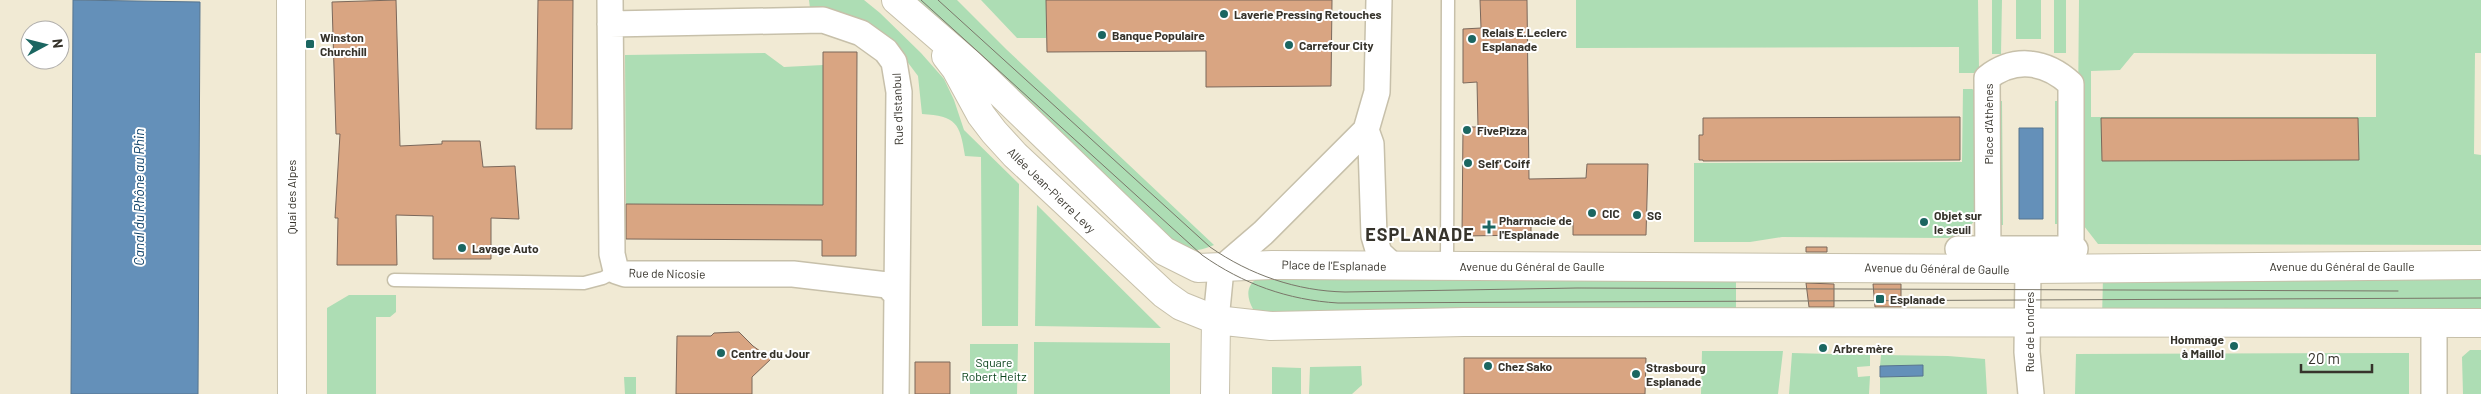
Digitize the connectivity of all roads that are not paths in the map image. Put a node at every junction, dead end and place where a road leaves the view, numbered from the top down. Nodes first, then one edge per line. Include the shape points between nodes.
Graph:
1 (291, 0) edge
2 (896, 0) edge
3 (1379, 0) edge
4 (1448, 0) edge
5 (610, 12) edge
6 (922, 25) junction
7 (1366, 130) junction
8 (1958, 248) dead end
9 (2072, 256) junction
10 (1988, 258) junction
11 (2481, 265) edge
12 (1393, 266) junction
13 (1447, 266) junction
14 (1221, 268) junction
15 (2028, 269) junction
16 (616, 271) junction
17 (394, 280) dead end
18 (895, 293) junction
19 (1216, 320) junction
20 (2481, 323) edge
21 (2027, 324) junction
22 (2434, 324) junction
23 (292, 394) edge
24 (896, 394) edge
25 (1215, 394) edge
26 (2031, 394) edge
27 (2434, 394) edge

1 - 23 street, Quai des Alpes
2 - 6 street, Allée Jean-Pierre Levy
3 - 7 street via 1379,67 1374,107
4 - 13 lane
5 - 16 street, Rue de Nicosie via 612,245
5 - 18 street, Rue d'Istanbul via 823,20 861,34 886,51 894,62 899,92
6 - 14 street, Allée Jean-Pierre Levy via 970,64 1164,251 1198,268
6 - 19 street, Allée Jean-Pierre Levy via 956,69 981,115 1016,155 1164,294 1181,306
7 - 12 street, Place de l'Esplanade via 1371,144 1374,236 1379,252
7 - 14 street via 1262,234
8 - 10 street
9 - 10 street
9 - 10 street, Place d'Athènes via 2071,84 2059,73 2035,63 2022,63 1998,69 1987,78
9 - 11 street, Avenue du Général de Gaulle
9 - 15 street, Avenue du Général de Gaulle
10 - 13 street, Avenue du Général de Gaulle
10 - 15 street, Avenue du Général de Gaulle
12 - 13 street, Avenue du Général de Gaulle
12 - 14 street, Place de l'Esplanade
14 - 19 street
15 - 21 street, Rue de Londres
16 - 17 lane via 584,283
16 - 18 street, Rue de Nicosie via 625,274 806,275 887,285
18 - 24 street, Rue d'Istanbul
19 - 21 street via 1272,326
19 - 25 street
20 - 22 street
21 - 22 street
21 - 26 street, Rue de Londres
22 - 27 street

